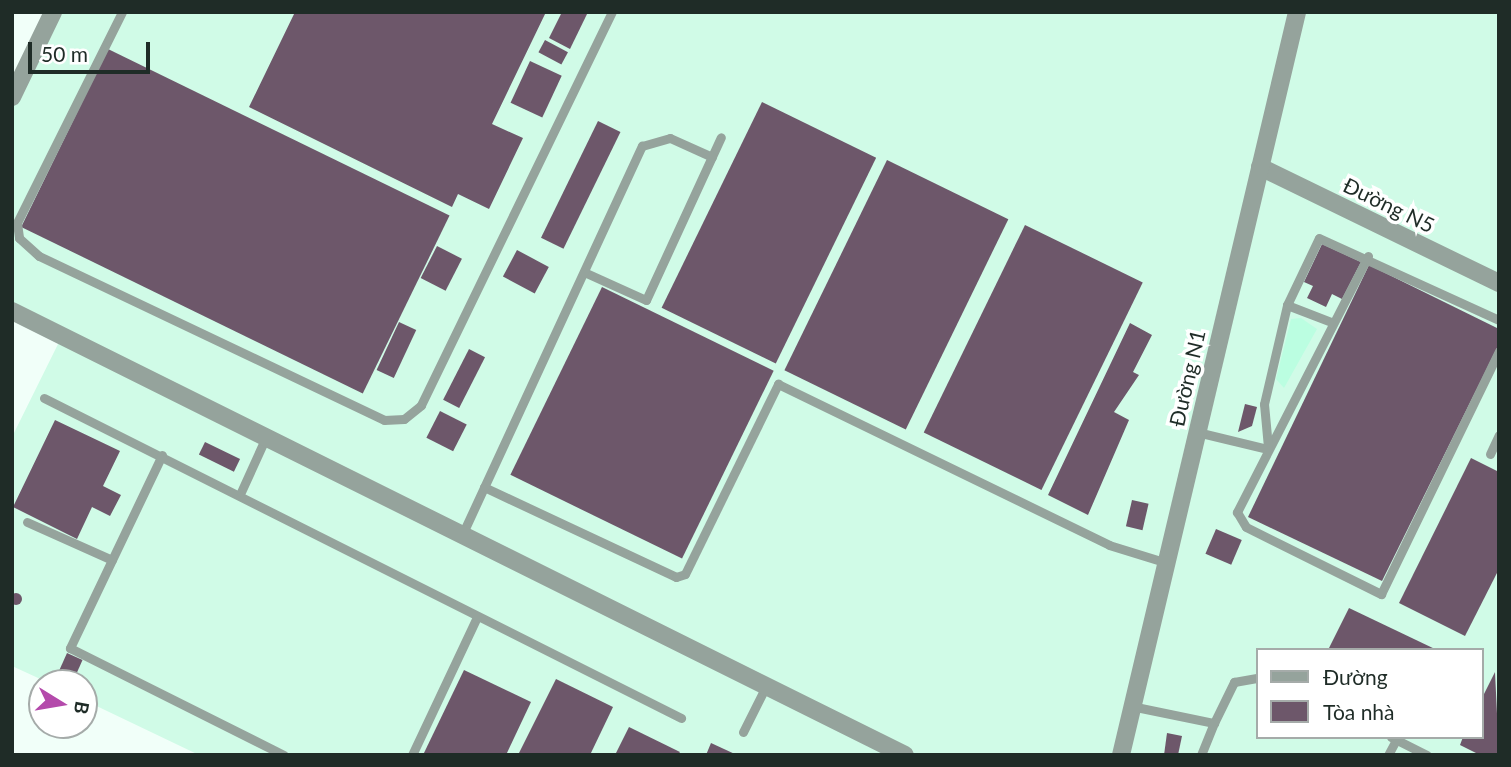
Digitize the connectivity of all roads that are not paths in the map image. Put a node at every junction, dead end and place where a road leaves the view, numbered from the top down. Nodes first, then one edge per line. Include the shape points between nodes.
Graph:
1 (53, 12) edge
2 (121, 12) edge
3 (612, 12) edge
4 (1297, 12) edge
5 (12, 97) edge
6 (721, 137) dead end
7 (712, 157) junction
8 (1260, 167) junction
9 (1368, 256) junction
10 (584, 272) junction
11 (1499, 283) edge
12 (1287, 305) junction
13 (12, 312) edge
14 (1499, 320) edge
15 (1331, 322) junction
16 (1499, 351) edge
17 (44, 398) dead end
18 (1197, 432) junction
19 (1499, 435) edge
20 (266, 438) junction
21 (1268, 449) junction
22 (1490, 454) dead end
23 (162, 455) junction
24 (484, 487) junction
25 (241, 492) junction
26 (27, 522) dead end
27 (462, 535) junction
28 (112, 560) junction
29 (1167, 563) junction
30 (477, 617) junction
31 (1256, 678) edge
32 (766, 686) junction
33 (1132, 706) junction
34 (681, 718) dead end
35 (1214, 723) junction
36 (743, 732) dead end
37 (1396, 739) edge
38 (284, 755) edge
39 (412, 755) edge
40 (905, 755) edge
41 (1121, 755) edge
42 (1201, 755) edge
43 (1427, 755) edge

1 - 5 street
2 - 3 lane via 17,223 19,237 39,257 384,420 404,419 421,405
4 - 8 street, Đường N1
6 - 7 lane
7 - 10 lane via 670,138 642,146
7 - 10 lane via 646,300
8 - 11 street, Đường N5
8 - 18 street, Đường N1
9 - 12 lane via 1319,238
9 - 14 lane
9 - 15 lane
10 - 24 lane
12 - 15 lane
12 - 21 lane via 1264,404
13 - 20 street
15 - 21 lane
16 - 21 lane via 1381,594 1238,521 1237,512
17 - 23 lane
18 - 21 lane
18 - 29 street, Đường N1
19 - 22 lane
20 - 25 lane
20 - 27 street
23 - 25 lane
23 - 28 lane
24 - 27 lane
24 - 29 lane via 676,577 685,574 778,384 1109,545
25 - 30 lane via 297,527
26 - 28 lane
27 - 32 street
28 - 38 lane via 71,648
29 - 33 street, Đường N1
30 - 34 lane
30 - 39 lane
31 - 35 lane via 1234,682
32 - 36 lane
32 - 40 street
33 - 35 lane
33 - 41 street, Đường N1
35 - 42 lane
37 - 43 lane

